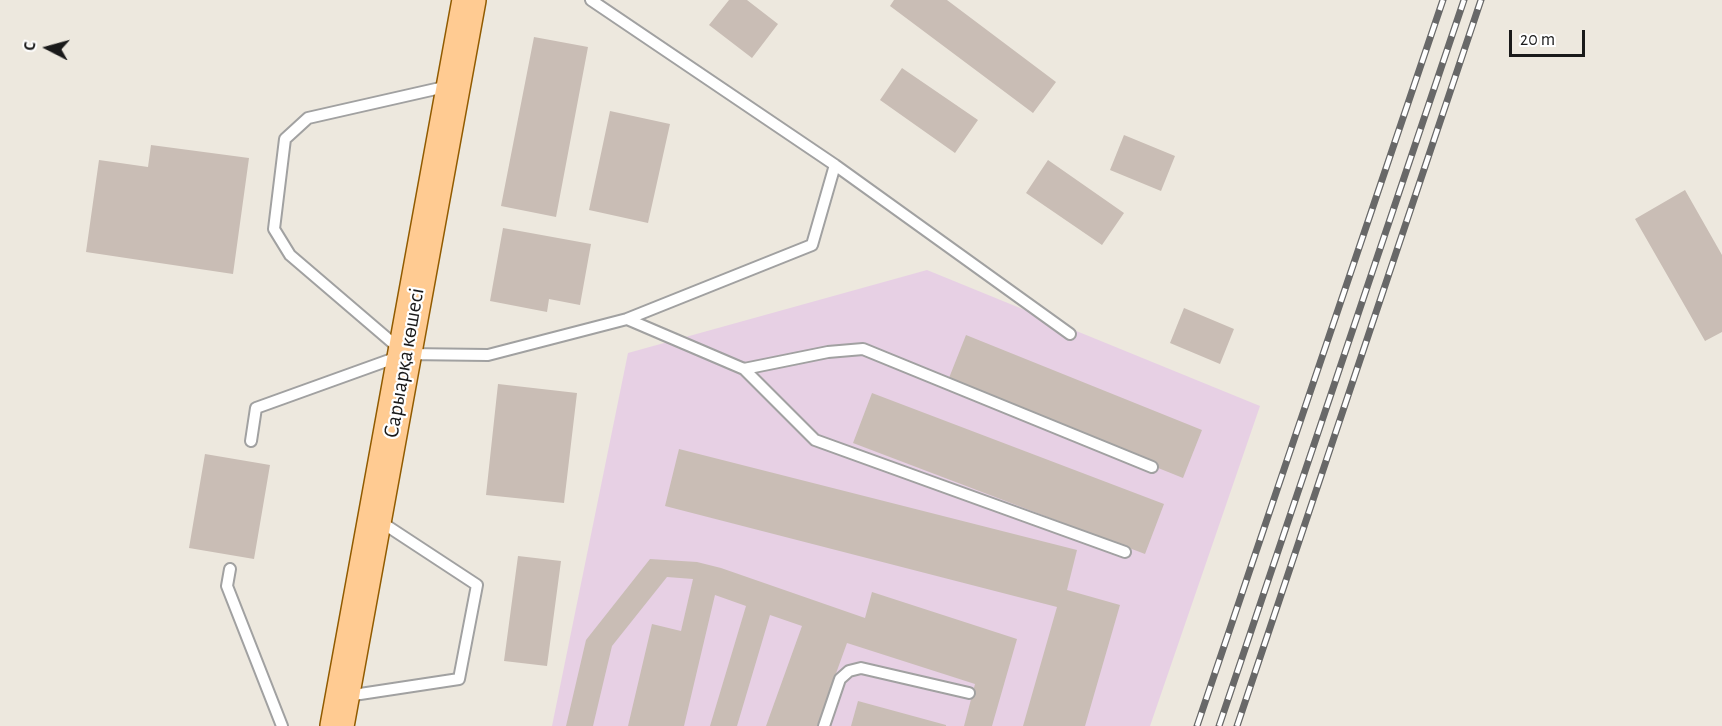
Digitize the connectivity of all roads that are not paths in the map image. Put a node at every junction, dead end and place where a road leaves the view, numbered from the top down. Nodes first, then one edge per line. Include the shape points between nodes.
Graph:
1 (469, 0) edge
2 (591, 0) edge
3 (454, 84) junction
4 (835, 165) junction
5 (627, 319) junction
6 (1070, 334) dead end
7 (406, 354) junction
8 (744, 369) junction
9 (251, 441) dead end
10 (1152, 467) dead end
11 (376, 519) junction
12 (1125, 552) dead end
13 (230, 569) dead end
14 (969, 693) dead end
15 (339, 712) edge
16 (282, 726) edge
17 (824, 726) edge

1 - 3 main road, Сарыарқа көшесі
2 - 4 lane
3 - 7 main road, Сарыарқа көшесі
3 - 7 lane via 308,118 285,139 274,229 290,255
4 - 5 lane via 812,245
4 - 6 lane
5 - 7 lane via 488,355
5 - 8 lane
7 - 9 lane via 256,408
7 - 11 main road, Сарыарқа көшесі
8 - 10 lane via 863,349
8 - 12 lane via 816,440
11 - 15 main road, Сарыарқа көшесі
11 - 15 lane via 477,585 459,679
13 - 16 lane via 227,586
14 - 17 lane via 861,668 840,679

